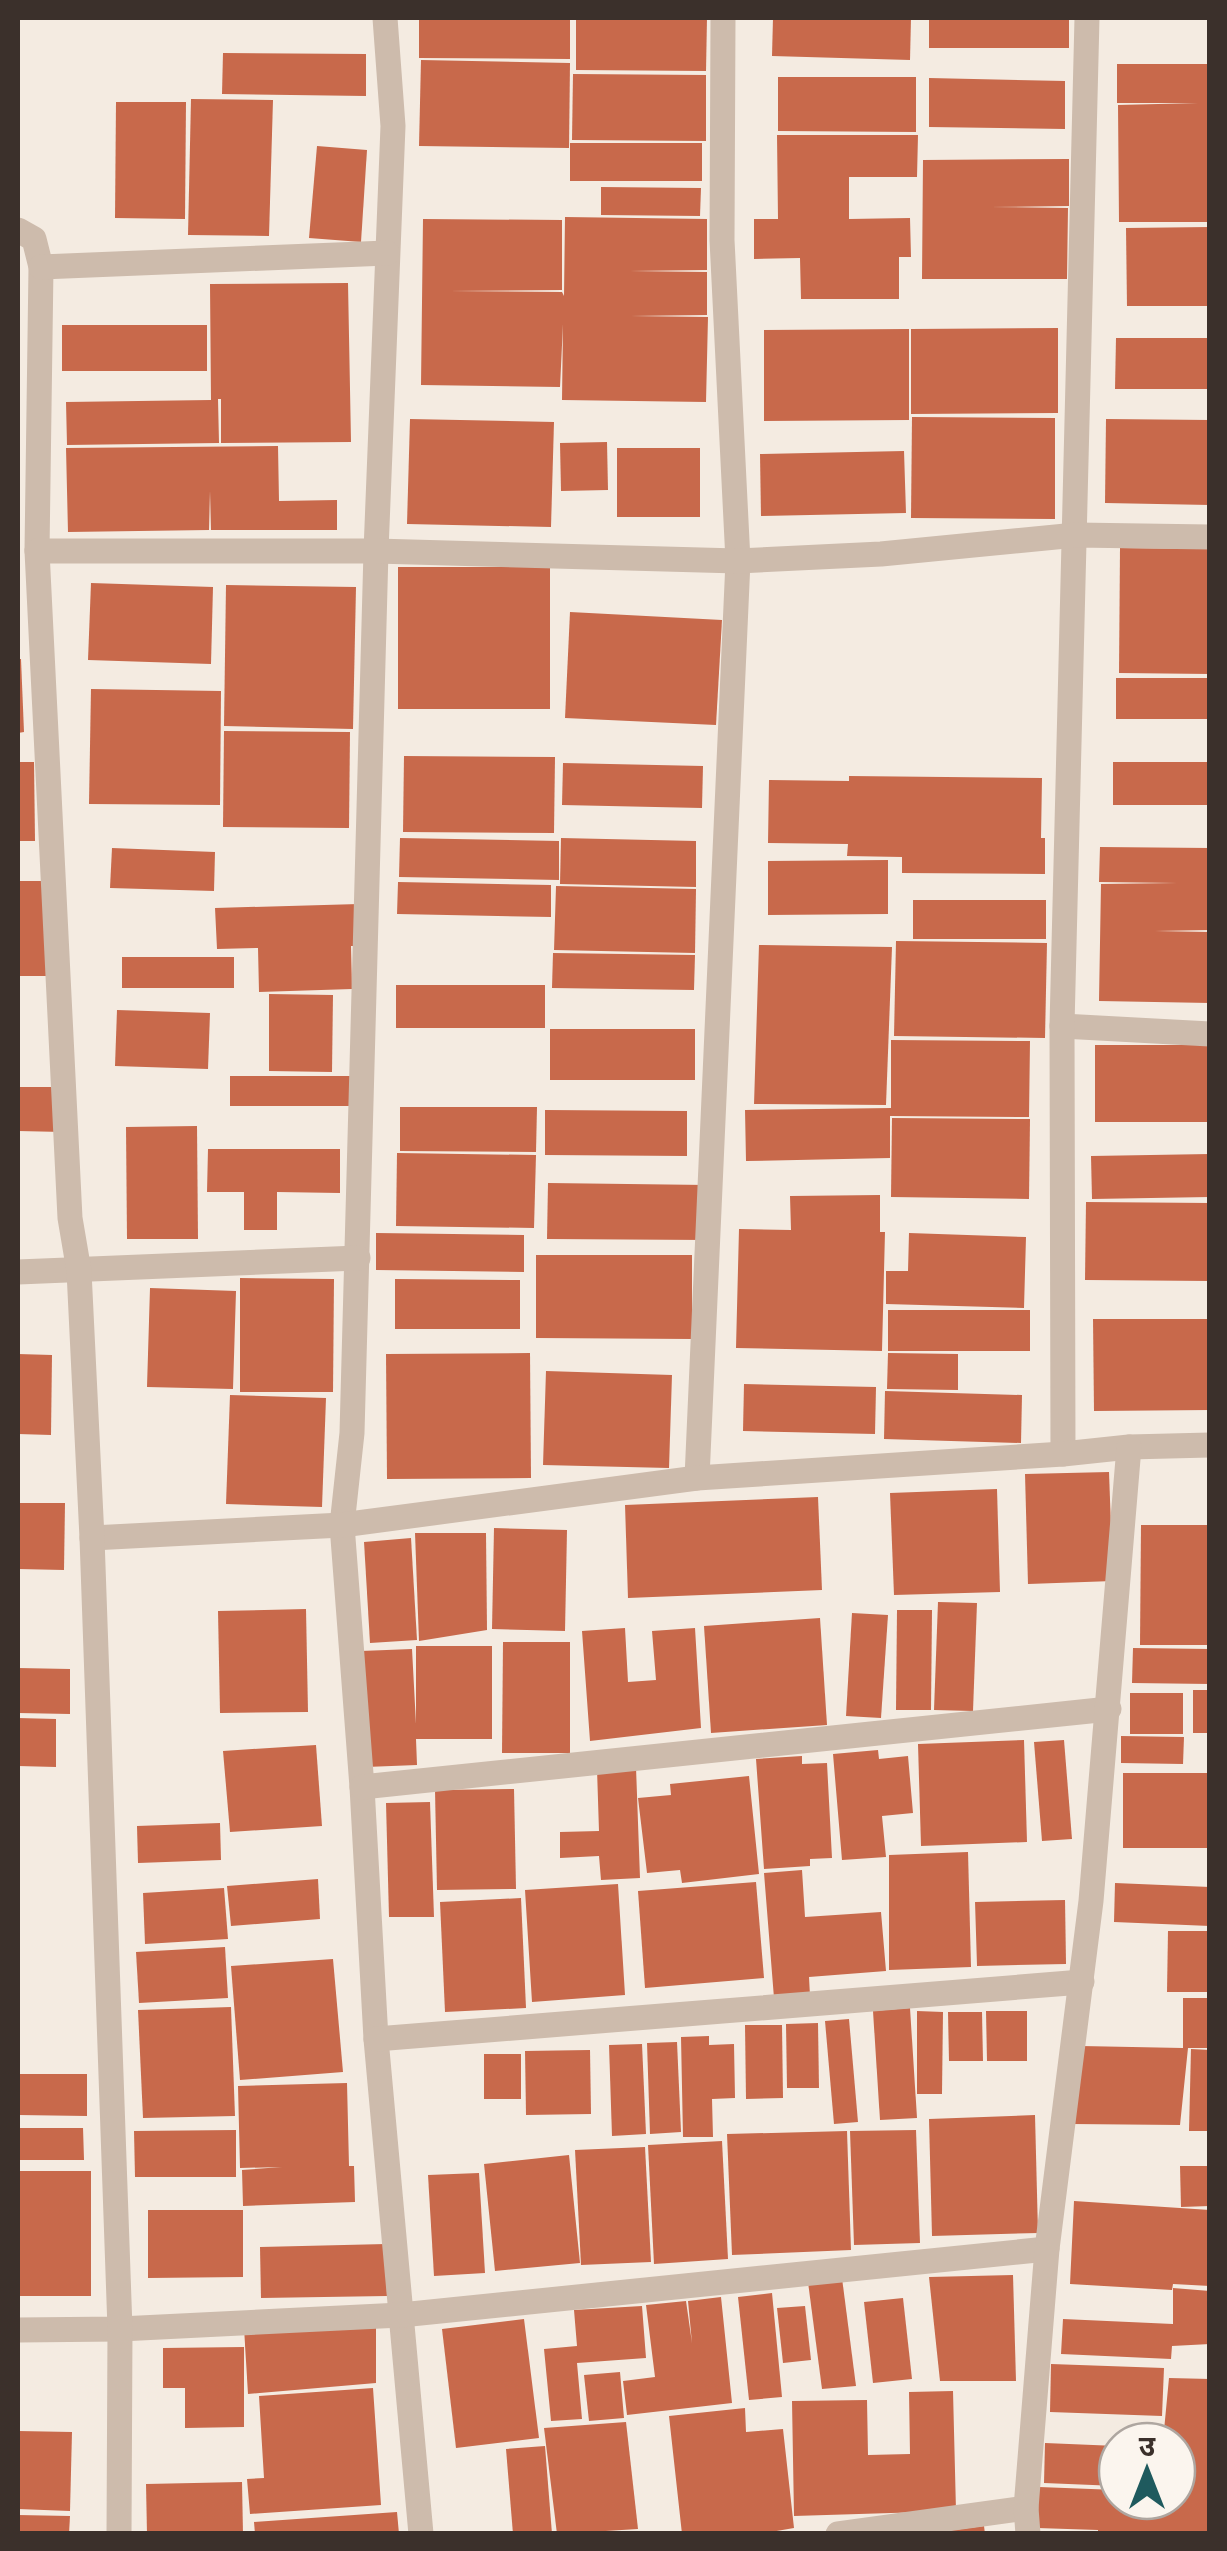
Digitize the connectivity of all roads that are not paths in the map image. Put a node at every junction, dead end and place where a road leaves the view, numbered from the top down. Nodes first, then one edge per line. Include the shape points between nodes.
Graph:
1 (385, 18) edge
2 (724, 18) edge
3 (1087, 18) edge
4 (18, 230) edge
5 (387, 254) junction
6 (41, 267) junction
7 (1076, 535) junction
8 (1210, 538) edge
9 (38, 552) junction
10 (376, 552) junction
11 (738, 561) junction
12 (1062, 1026) junction
13 (1210, 1034) edge
14 (358, 1258) junction
15 (79, 1270) junction
16 (18, 1272) edge
17 (1210, 1445) edge
18 (1129, 1446) junction
19 (1063, 1454) junction
20 (697, 1478) junction
21 (342, 1525) junction
22 (92, 1538) junction
23 (1109, 1709) junction
24 (362, 1786) junction
25 (1082, 1982) junction
26 (376, 2039) junction
27 (1047, 2249) junction
28 (401, 2315) junction
29 (120, 2329) junction
30 (18, 2330) edge
31 (1027, 2521) edge
32 (119, 2534) edge
33 (421, 2534) edge
34 (838, 2534) edge

1 - 5 street via 393,126
2 - 11 street via 722,240
3 - 7 street
4 - 6 street via 34,239
5 - 6 street
5 - 10 street
6 - 9 street
7 - 8 street
7 - 11 street
7 - 12 street
9 - 10 street
9 - 15 street via 70,1218
10 - 11 street
10 - 14 street
11 - 20 street
12 - 13 street
12 - 19 street
14 - 15 street
14 - 21 street
15 - 16 street
15 - 22 street
17 - 18 street
18 - 19 street
18 - 23 street
19 - 20 street
20 - 21 street
21 - 22 street
21 - 24 street
22 - 29 street
23 - 24 street
23 - 25 street
24 - 26 street
25 - 26 street
25 - 27 street
26 - 28 street
27 - 28 street
27 - 31 street
28 - 29 street
28 - 33 street
29 - 30 street
29 - 32 street
31 - 34 street

